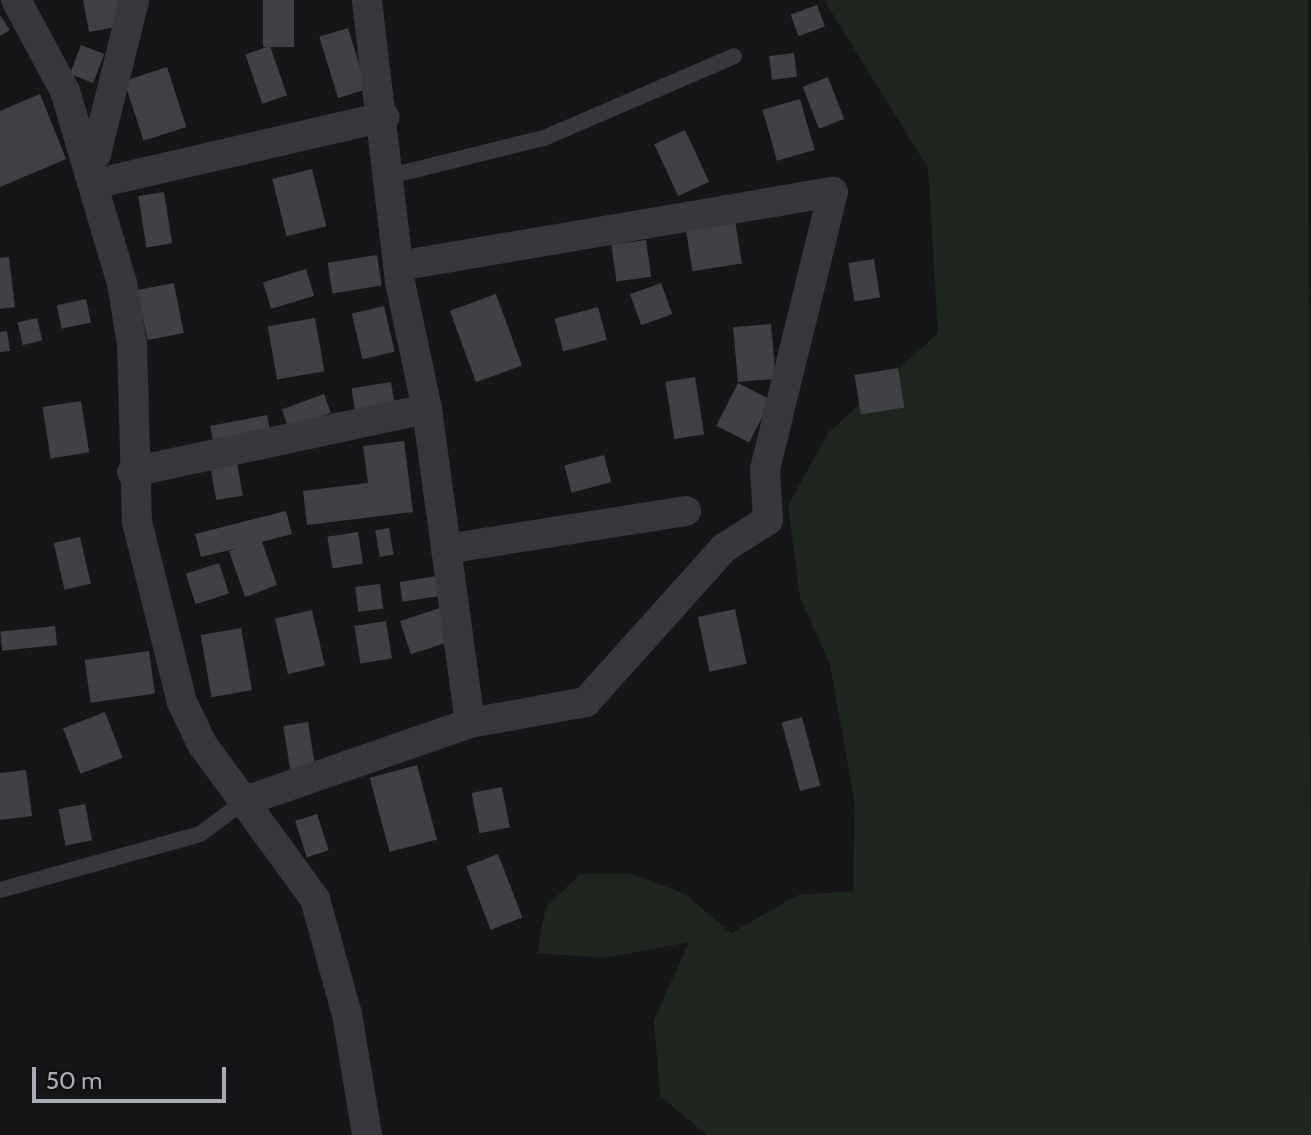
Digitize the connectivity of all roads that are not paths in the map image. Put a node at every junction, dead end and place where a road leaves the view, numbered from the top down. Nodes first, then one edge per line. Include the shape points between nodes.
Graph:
1 (16, 0) edge
2 (134, 0) edge
3 (367, 0) edge
4 (734, 56) dead end
5 (384, 117) junction
6 (93, 170) junction
7 (390, 176) junction
8 (399, 266) junction
9 (427, 409) junction
10 (132, 472) junction
11 (686, 511) dead end
12 (446, 549) junction
13 (470, 723) junction
14 (245, 801) junction
15 (0, 890) edge
16 (367, 1135) edge

1 - 6 street via 65,91
2 - 6 street
3 - 5 street
4 - 7 lane via 544,138
5 - 6 street
5 - 7 street
6 - 10 street via 132,344
7 - 8 street
8 - 9 street
8 - 13 street via 833,192 765,469 768,520 724,548 586,702
9 - 10 street
9 - 12 street
10 - 14 street via 137,522 182,702 202,744
11 - 12 street
12 - 13 street
13 - 14 street
14 - 15 lane via 200,834
14 - 16 street via 315,899 330,939

